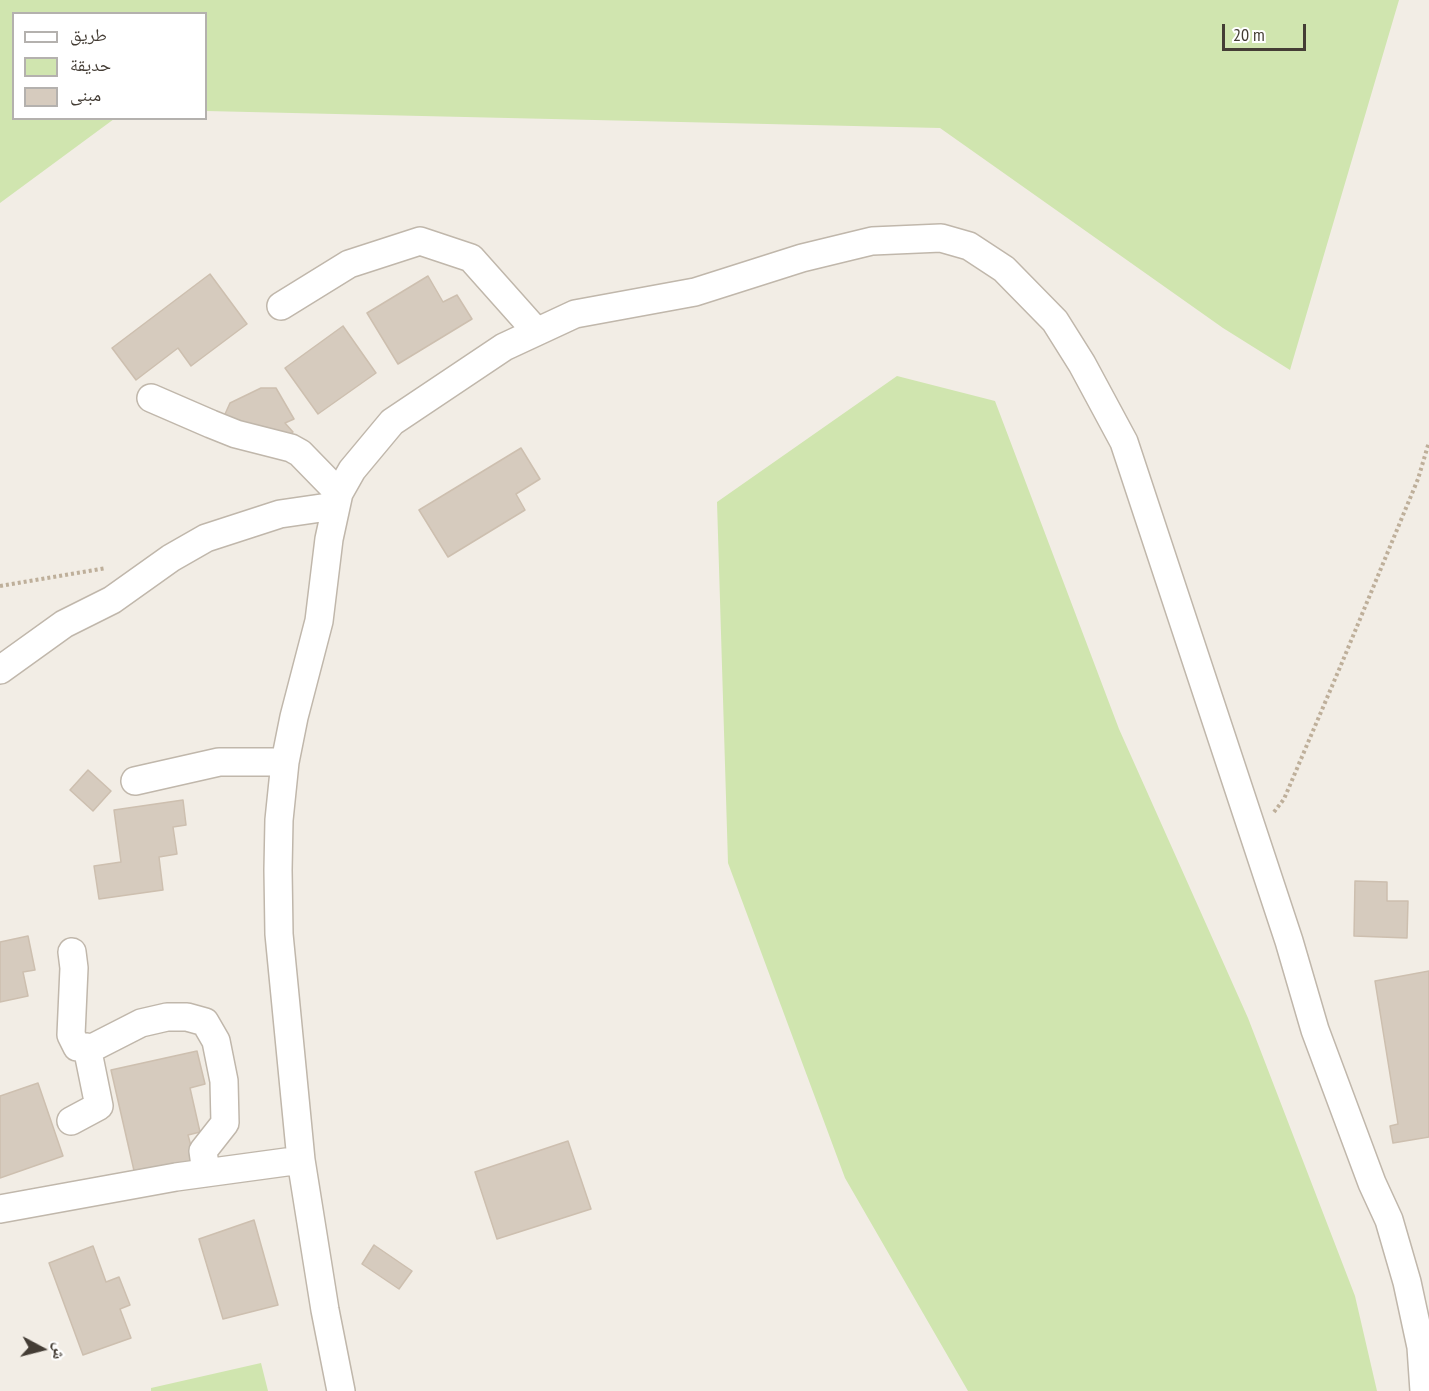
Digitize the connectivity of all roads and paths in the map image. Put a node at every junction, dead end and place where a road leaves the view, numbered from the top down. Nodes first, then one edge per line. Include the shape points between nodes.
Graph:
1 (281, 306) dead end
2 (536, 331) junction
3 (151, 398) dead end
4 (1429, 442) edge
5 (337, 500) junction
6 (114, 567) dead end
7 (0, 586) edge
8 (0, 670) edge
9 (285, 762) junction
10 (135, 781) dead end
11 (1253, 837) junction
12 (72, 952) dead end
13 (87, 1047) junction
14 (71, 1121) dead end
15 (301, 1160) junction
16 (206, 1173) junction
17 (0, 1209) edge
18 (341, 1391) edge
19 (1424, 1391) edge

1 - 2 street via 349,264 420,241 471,258
2 - 5 street via 495,353 392,422 352,470
2 - 11 street via 574,314 695,292 802,258 872,241 941,238 969,246 1004,269 1055,321 1124,442
3 - 5 street via 236,434 291,448 300,453
4 - 11 path via 1418,479 1284,799
5 - 8 street via 206,538 112,600 64,624
5 - 9 street via 320,621
6 - 7 path
9 - 10 street via 219,762
9 - 15 street via 279,820 279,934
11 - 19 street via 1315,1030 1389,1220 1421,1347
12 - 13 street via 71,1035 77,1047
13 - 14 street via 99,1106
13 - 16 street via 106,1042 141,1023 167,1017 205,1022 216,1041 224,1081 225,1123 202,1151
15 - 16 street
15 - 18 street
16 - 17 street

